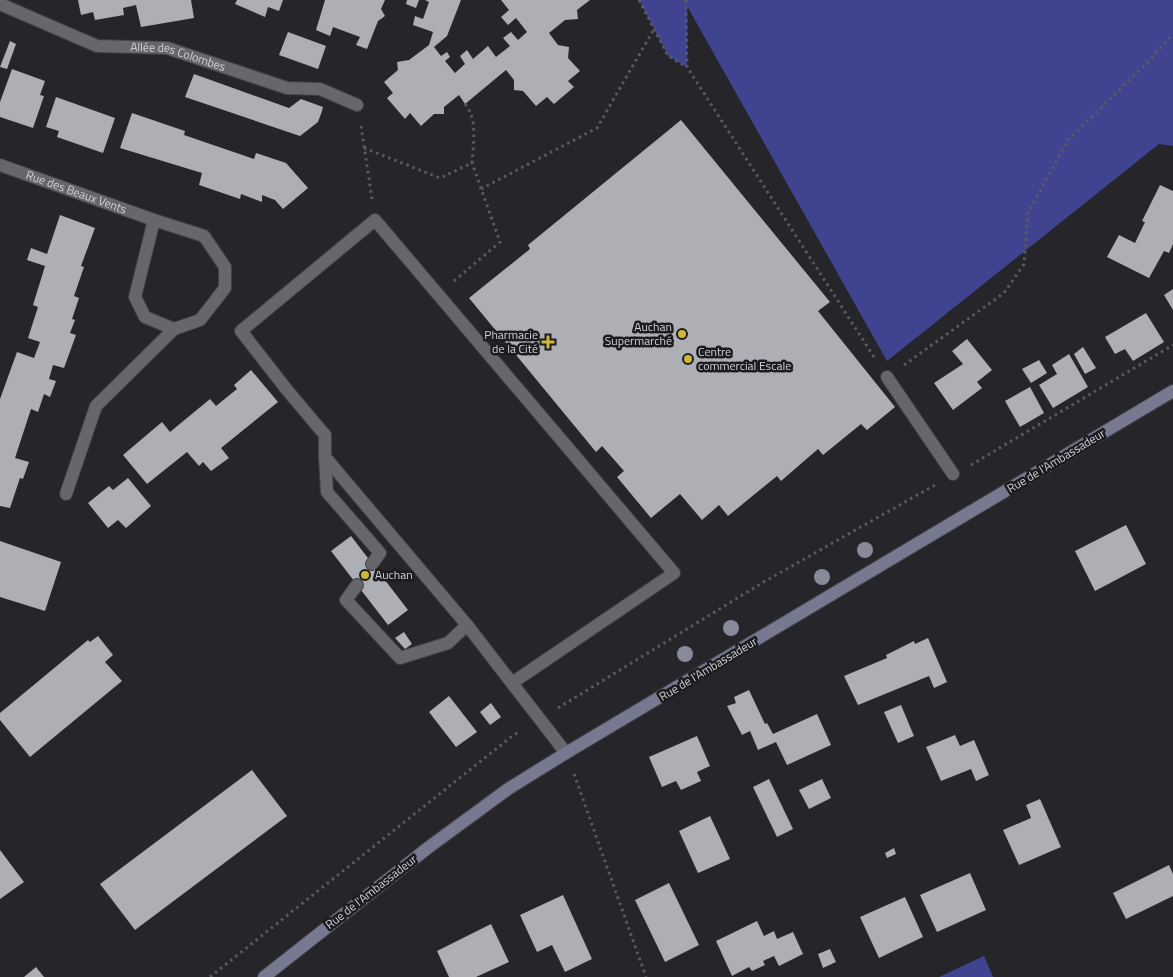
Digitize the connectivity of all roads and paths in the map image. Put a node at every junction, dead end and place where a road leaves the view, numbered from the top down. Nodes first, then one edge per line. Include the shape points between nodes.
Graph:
1 (639, 0) edge
2 (686, 0) edge
3 (0, 4) edge
4 (654, 29) junction
5 (1173, 34) edge
6 (687, 67) junction
7 (465, 104) dead end
8 (358, 105) joint
9 (364, 148) junction
10 (472, 163) junction
11 (0, 165) edge
12 (481, 188) junction
13 (154, 220) junction
14 (375, 220) junction
15 (438, 294) junction
16 (174, 329) junction
17 (1173, 346) edge
18 (887, 377) junction
19 (1173, 391) edge
20 (325, 457) junction
21 (954, 474) junction
22 (66, 494) dead end
23 (372, 564) dead end
24 (357, 585) dead end
25 (467, 625) junction
26 (512, 683) junction
27 (540, 719) junction
28 (566, 753) junction
29 (210, 977) edge
30 (264, 977) edge
31 (646, 977) edge

1 - 4 path
2 - 6 path
3 - 8 street, Allée des Colombes via 97,46 167,48 287,88 320,88
4 - 6 path via 668,56
4 - 12 path via 597,128
5 - 18 path via 1068,140 1028,213 1024,264 1004,293
6 - 18 path
7 - 10 path via 472,111
8 - 9 path
9 - 10 path via 440,178
9 - 14 path
10 - 12 path
11 - 13 street, Rue des Beaux Vents
12 - 15 path via 500,242
13 - 16 street via 135,296 145,317
13 - 16 street, Rue des Beaux Vents via 204,236 225,267 225,288 200,320
14 - 15 street
14 - 20 street via 241,331 325,435
15 - 26 street via 674,573
16 - 22 street, Rue des Beaux Vents via 96,406
17 - 21 path
18 - 21 street
19 - 28 main road, Rue de l'Ambassadeur
20 - 23 street via 327,492 380,553
20 - 25 street
21 - 27 path via 762,583
24 - 25 street via 346,600 400,658 448,643
25 - 26 street
26 - 27 street
27 - 28 street
27 - 29 path via 511,737
28 - 30 main road, Rue de l'Ambassadeur via 508,789 429,847
28 - 31 path

